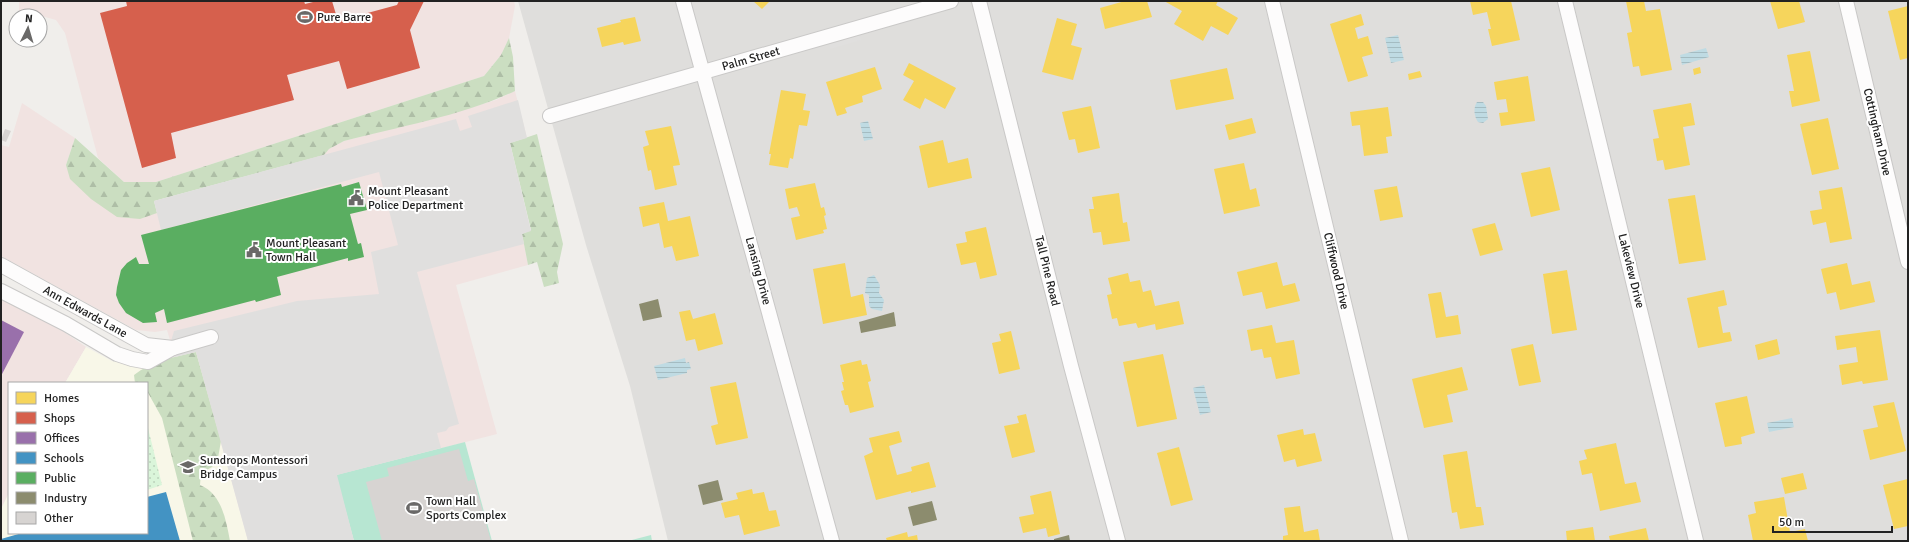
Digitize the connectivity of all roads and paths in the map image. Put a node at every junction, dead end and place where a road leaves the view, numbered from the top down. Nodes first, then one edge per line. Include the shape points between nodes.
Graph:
1 (684, 1) edge
2 (951, 1) edge
3 (979, 1) edge
4 (1272, 1) edge
5 (1565, 1) edge
6 (1846, 1) edge
7 (703, 73) junction
8 (550, 116) dead end
9 (1908, 262) edge
10 (1, 265) edge
11 (1, 291) edge
12 (212, 337) dead end
13 (173, 348) junction
14 (832, 541) edge
15 (1118, 541) edge
16 (1400, 541) edge
17 (1696, 541) edge

1 - 7 street, Lansing Drive
2 - 7 street, Palm Street
3 - 15 street, Tall Pine Road
4 - 16 street, Cliffwood Drive
5 - 17 street, Lakeview Drive
6 - 9 street, Cottingham Drive
7 - 8 street, Palm Street
7 - 14 street, Lansing Drive
10 - 13 street, Ann Edwards Lane via 146,345
11 - 13 street, Ann Edwards Lane via 66,324 116,354 148,362
12 - 13 street, Ann Edwards Lane

